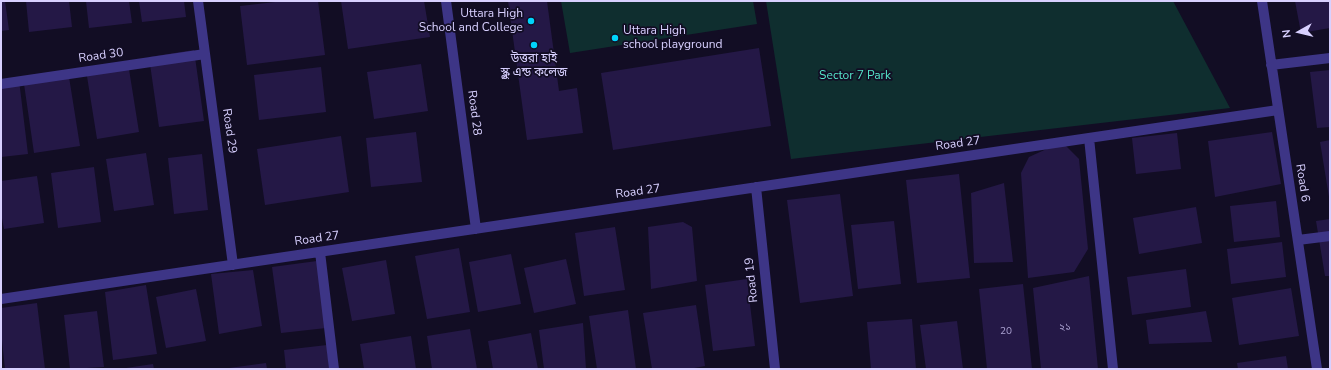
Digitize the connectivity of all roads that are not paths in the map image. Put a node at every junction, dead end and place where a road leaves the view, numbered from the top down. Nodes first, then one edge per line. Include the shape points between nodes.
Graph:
1 (198, 1) edge
2 (446, 1) edge
3 (1262, 1) edge
4 (206, 54) junction
5 (1330, 58) edge
6 (1272, 65) junction
7 (1, 84) edge
8 (1278, 110) junction
9 (1089, 138) junction
10 (756, 188) junction
11 (476, 229) junction
12 (1330, 236) edge
13 (1298, 240) junction
14 (320, 252) junction
15 (233, 265) junction
16 (1, 299) edge
17 (334, 369) edge
18 (775, 369) edge
19 (1113, 369) edge
20 (1317, 369) edge

1 - 4 street, Road 29
2 - 11 street, Road 28
3 - 6 street, Road 6
4 - 7 street, Road 30
4 - 15 street, Road 29
5 - 6 street
6 - 8 street, Road 6
8 - 9 street, Road 27
8 - 13 street, Road 6
9 - 10 street, Road 27
9 - 19 street
10 - 11 street, Road 27
10 - 18 street, Road 19
11 - 14 street, Road 27
12 - 13 street
13 - 20 street, Road 6
14 - 15 street, Road 27
14 - 17 street
15 - 16 street, Road 27

